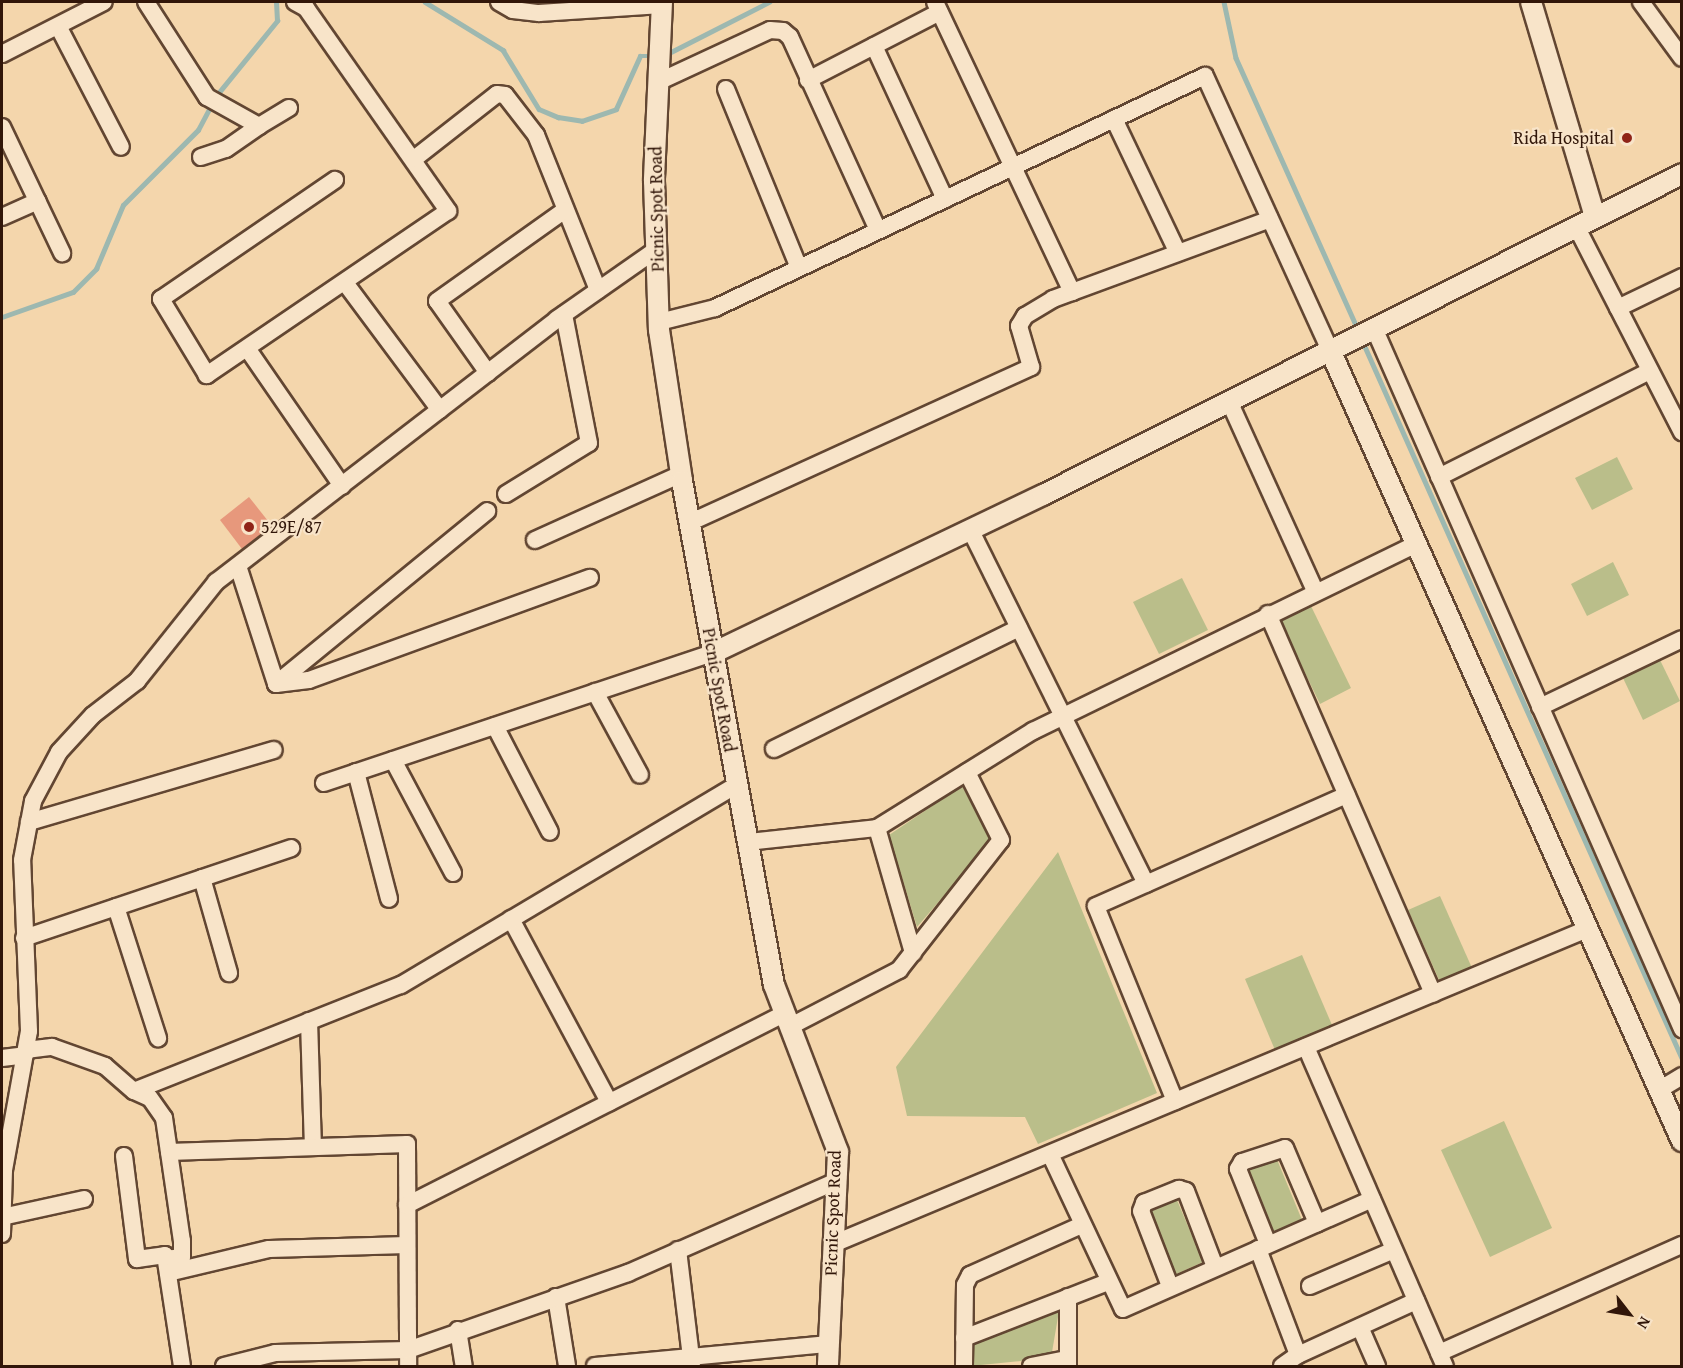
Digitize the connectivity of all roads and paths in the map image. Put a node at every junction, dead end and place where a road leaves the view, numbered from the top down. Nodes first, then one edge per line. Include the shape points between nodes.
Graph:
1 (104, 2) edge
2 (146, 2) edge
3 (499, 2) edge
4 (1531, 2) edge
5 (1641, 2) edge
6 (662, 3) edge
7 (305, 4) edge
8 (938, 7) edge
9 (58, 27) junction
10 (874, 46) junction
11 (2, 54) edge
12 (1682, 58) edge
13 (659, 75) junction
14 (808, 80) junction
15 (726, 89) dead end
16 (289, 108) dead end
17 (1114, 119) junction
18 (259, 126) junction
19 (2, 127) edge
20 (121, 147) dead end
21 (201, 157) dead end
22 (414, 159) junction
23 (1014, 166) junction
24 (1682, 174) edge
25 (335, 180) dead end
26 (945, 199) junction
27 (38, 201) junction
28 (565, 210) junction
29 (2, 217) edge
30 (1595, 217) junction
31 (1270, 219) junction
32 (1576, 226) junction
33 (878, 230) junction
34 (657, 249) junction
35 (62, 253) dead end
36 (1178, 253) junction
37 (799, 268) junction
38 (1682, 277) edge
39 (346, 284) junction
40 (598, 290) junction
41 (1072, 292) junction
42 (1618, 308) junction
43 (564, 314) junction
44 (659, 322) junction
45 (1364, 333) junction
46 (1330, 350) junction
47 (249, 351) junction
48 (1650, 371) junction
49 (488, 373) junction
50 (1229, 401) junction
51 (440, 410) junction
52 (1682, 432) edge
53 (681, 474) junction
54 (1439, 477) junction
55 (342, 486) junction
56 (506, 494) dead end
57 (486, 511) dead end
58 (689, 523) junction
59 (970, 530) junction
60 (535, 540) dead end
61 (1416, 544) junction
62 (238, 566) junction
63 (590, 578) dead end
64 (1315, 591) junction
65 (1268, 614) junction
66 (1019, 628) junction
67 (1682, 639) edge
68 (713, 653) junction
69 (276, 684) junction
70 (595, 692) junction
71 (1540, 707) junction
72 (1063, 716) junction
73 (495, 726) junction
74 (774, 749) dead end
75 (274, 750) dead end
76 (393, 760) junction
77 (356, 772) junction
78 (967, 772) junction
79 (640, 776) dead end
80 (324, 783) dead end
81 (737, 785) junction
82 (1347, 795) junction
83 (29, 822) junction
84 (877, 828) junction
85 (550, 831) dead end
86 (748, 842) junction
87 (291, 848) dead end
88 (453, 873) dead end
89 (202, 878) junction
90 (1146, 884) junction
91 (389, 899) dead end
92 (116, 907) junction
93 (511, 919) junction
94 (1587, 929) junction
95 (24, 938) junction
96 (913, 953) junction
97 (229, 973) dead end
98 (1433, 994) junction
99 (788, 1020) junction
100 (309, 1021) junction
101 (1682, 1029) edge
102 (158, 1038) dead end
103 (1305, 1047) junction
104 (25, 1052) junction
105 (2, 1058) edge
106 (1681, 1076) edge
107 (1659, 1090) junction
108 (134, 1091) junction
109 (1175, 1101) junction
110 (609, 1102) junction
111 (1682, 1141) edge
112 (314, 1146) junction
113 (169, 1152) junction
114 (1050, 1154) junction
115 (124, 1156) dead end
116 (3, 1170) edge
117 (837, 1181) junction
118 (84, 1199) dead end
119 (1372, 1199) junction
120 (407, 1205) junction
121 (2, 1217) edge
122 (1317, 1223) junction
123 (1082, 1225) junction
124 (2, 1234) edge
125 (833, 1244) junction
126 (407, 1245) junction
127 (1682, 1245) edge
128 (1263, 1246) junction
129 (678, 1250) junction
130 (1394, 1250) junction
131 (167, 1266) junction
132 (1215, 1267) junction
133 (1108, 1282) junction
134 (1170, 1286) junction
135 (1310, 1286) dead end
136 (556, 1297) junction
137 (1068, 1297) junction
138 (1416, 1301) junction
139 (1359, 1327) junction
140 (458, 1330) junction
141 (964, 1338) junction
142 (829, 1344) junction
143 (1298, 1355) junction
144 (408, 1358) edge
145 (1442, 1360) edge
146 (692, 1361) edge
147 (1067, 1363) edge
148 (182, 1366) edge
149 (224, 1366) edge
150 (464, 1366) edge
151 (567, 1366) edge
152 (595, 1366) edge
153 (828, 1366) edge
154 (964, 1366) edge
155 (1031, 1366) edge
156 (1282, 1366) edge
157 (1377, 1366) edge

1 - 9 street
2 - 18 street via 207,97
3 - 6 street via 513,10 539,13
4 - 30 street
5 - 12 street
6 - 13 street, Picnic Spot Road
7 - 22 street
8 - 10 street
8 - 23 street
9 - 11 street
9 - 20 street
10 - 14 street
10 - 26 street
13 - 14 street via 776,29 790,37
13 - 34 street, Picnic Spot Road
14 - 33 street
15 - 37 street
16 - 18 street
17 - 23 street
17 - 31 street via 1205,76
17 - 36 street
18 - 21 street via 226,149
19 - 27 street
22 - 28 street via 502,93 536,135
22 - 39 street via 447,207 446,214
23 - 26 street
23 - 41 street
24 - 30 street
25 - 47 street via 161,299 207,375
26 - 33 street
27 - 29 street
27 - 35 street
28 - 40 street
28 - 49 street via 437,301
30 - 32 street
31 - 36 street
31 - 46 street
32 - 42 street
32 - 45 street
33 - 37 street
34 - 40 street
34 - 44 street, Picnic Spot Road
36 - 41 street
37 - 44 street via 714,308
38 - 42 street
39 - 47 street
39 - 51 street
40 - 43 street
41 - 58 street via 1025,316 1019,326 1031,367
42 - 48 street
43 - 49 street
43 - 56 street via 589,443
44 - 53 street, Picnic Spot Road
45 - 46 street
45 - 54 street
46 - 50 street
46 - 61 street
47 - 55 street
48 - 52 street
48 - 54 street
49 - 51 street
50 - 59 street
50 - 64 street
51 - 55 street
53 - 58 street, Picnic Spot Road
53 - 60 street
54 - 71 street
55 - 62 street
57 - 69 street
58 - 68 street, Picnic Spot Road
59 - 66 street
59 - 68 street
61 - 64 street
61 - 94 street
62 - 69 street
62 - 83 street via 188,613 136,681 93,715 59,753 33,801
63 - 69 street via 320,676
64 - 65 street
65 - 72 street
65 - 82 street
66 - 72 street
66 - 74 street
67 - 71 street
68 - 70 street
68 - 81 street, Picnic Spot Road
70 - 73 street
70 - 79 street
71 - 101 street
72 - 78 street
72 - 90 street
73 - 76 street
73 - 85 street
75 - 83 street
76 - 77 street
76 - 88 street
77 - 80 street
77 - 91 street
78 - 84 street
78 - 96 street via 1001,840
81 - 86 street, Picnic Spot Road
81 - 93 street
82 - 90 street
82 - 98 street
83 - 95 street via 22,860
84 - 86 street
84 - 96 street
86 - 99 street, Picnic Spot Road via 774,986
87 - 89 street
89 - 92 street
89 - 97 street
90 - 109 street via 1096,906
92 - 95 street
92 - 102 street
93 - 100 street via 401,984
93 - 110 street
94 - 98 street
94 - 107 street
95 - 104 street via 29,1031
96 - 99 street via 899,970
98 - 103 street
99 - 110 street
99 - 117 street, Picnic Spot Road via 827,1113 838,1152
100 - 108 street
100 - 112 street
103 - 109 street
103 - 119 street
104 - 105 street
104 - 108 street via 52,1047 105,1066
104 - 116 street
106 - 107 street
107 - 111 street
108 - 113 street via 150,1098 164,1118
109 - 114 street
110 - 120 street
112 - 113 street
112 - 120 street via 407,1144
113 - 131 street via 182,1257
114 - 123 street
114 - 125 street
115 - 131 street via 138,1259 165,1255
116 - 121 street
117 - 125 street, Picnic Spot Road
117 - 129 street
118 - 121 street
119 - 122 street
119 - 130 street
120 - 126 street
121 - 124 street
122 - 128 street
122 - 128 street via 1285,1148 1242,1162 1238,1169
123 - 133 street
123 - 141 street via 970,1275 965,1285
125 - 142 street, Picnic Spot Road
126 - 131 street via 269,1249
126 - 144 street
127 - 145 street
128 - 132 street
128 - 143 street
129 - 136 street
129 - 146 street
130 - 135 street
130 - 138 street
131 - 148 street
132 - 134 street
132 - 134 street via 1186,1191 1179,1189 1144,1203 1141,1211
133 - 134 street via 1123,1310
133 - 137 street
136 - 140 street
136 - 151 street
137 - 141 street
137 - 147 street
138 - 139 street
138 - 145 street
139 - 143 street
139 - 157 street
140 - 144 street
140 - 150 street
141 - 154 street
142 - 146 street
142 - 153 street, Picnic Spot Road
143 - 156 street
144 - 149 street via 275,1353
146 - 152 street
147 - 155 street

